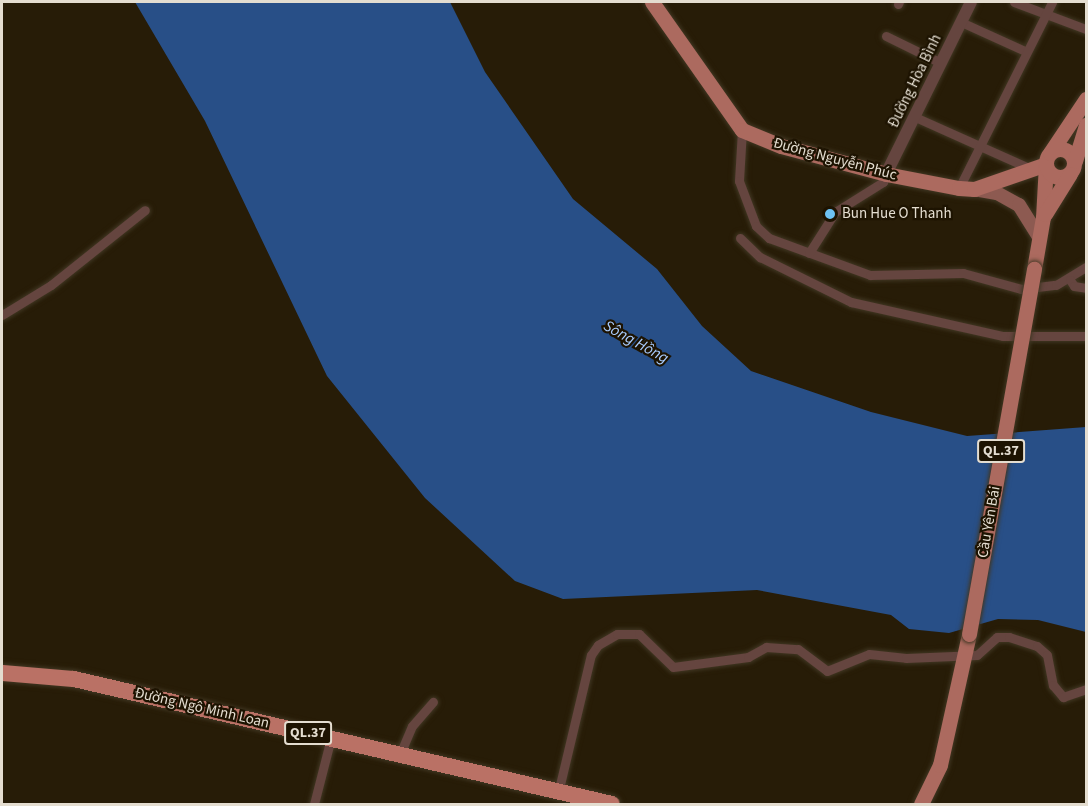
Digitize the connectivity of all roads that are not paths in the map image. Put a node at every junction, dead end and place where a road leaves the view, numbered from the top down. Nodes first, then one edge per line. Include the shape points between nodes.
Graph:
1 (652, 2) edge
2 (971, 2) edge
3 (1014, 2) edge
4 (1052, 2) edge
5 (1045, 16) junction
6 (961, 22) junction
7 (1086, 29) edge
8 (886, 36) dead end
9 (1027, 52) junction
10 (941, 63) junction
11 (1086, 99) edge
12 (915, 117) junction
13 (1086, 125) edge
14 (742, 129) junction
15 (980, 146) junction
16 (1048, 158) junction
17 (1077, 163) edge
18 (1031, 169) junction
19 (886, 174) junction
20 (966, 189) junction
21 (145, 210) dead end
22 (1043, 217) junction
23 (740, 238) dead end
24 (1040, 238) junction
25 (809, 253) junction
26 (1086, 267) edge
27 (1070, 280) junction
28 (1086, 288) edge
29 (2, 315) edge
30 (1086, 336) edge
31 (964, 656) junction
32 (2, 673) edge
33 (1086, 689) edge
34 (433, 702) dead end
35 (331, 738) junction
36 (399, 754) junction
37 (558, 793) junction
38 (314, 804) edge
39 (612, 804) edge
40 (921, 804) edge

1 - 14 main road
2 - 6 street, Đường Hòa Bình
3 - 5 street
4 - 5 street
5 - 7 street
5 - 9 street
6 - 9 street
6 - 10 street, Đường Hòa Bình
8 - 10 street
9 - 15 street
10 - 12 street, Đường Hòa Bình
11 - 16 main road
12 - 15 street
12 - 19 street, Đường Hòa Bình
13 - 17 main road
14 - 19 main road, Đường Nguyễn Phúc via 782,146
14 - 25 street via 739,181 756,226 769,238
15 - 18 street
15 - 20 street
16 - 17 main road via 1067,150
16 - 17 main road via 1052,175
16 - 18 main road
16 - 22 main road
17 - 22 main road
18 - 20 main road
19 - 20 main road, Đường Nguyễn Phúc
19 - 25 street via 883,182 834,212
20 - 24 main road via 997,193 1019,205
21 - 29 street via 51,285
22 - 24 main road, QL.37
23 - 30 street via 768,261 851,302 1003,336
24 - 31 main road, Cầu Yên Bái / QL.37, bridge
25 - 27 street via 870,275 963,273 1021,289
26 - 27 street
27 - 28 street via 1074,286
31 - 33 street via 977,655 997,638 1009,637 1037,646 1047,655 1053,686 1063,696
31 - 37 street via 869,654 827,670 798,649 766,647 748,657 673,667 639,634 617,634 597,645 591,655
31 - 40 main road, QL.37 via 940,765
32 - 35 highway, Đường Ngô Minh Loan / QL.37 via 74,679
34 - 36 street via 412,726
35 - 36 highway, Đường Ngô Minh Loan / QL.37
35 - 38 street
36 - 37 highway, Đường Ngô Minh Loan / QL.37
37 - 39 highway, Đường Ngô Minh Loan / QL.37

